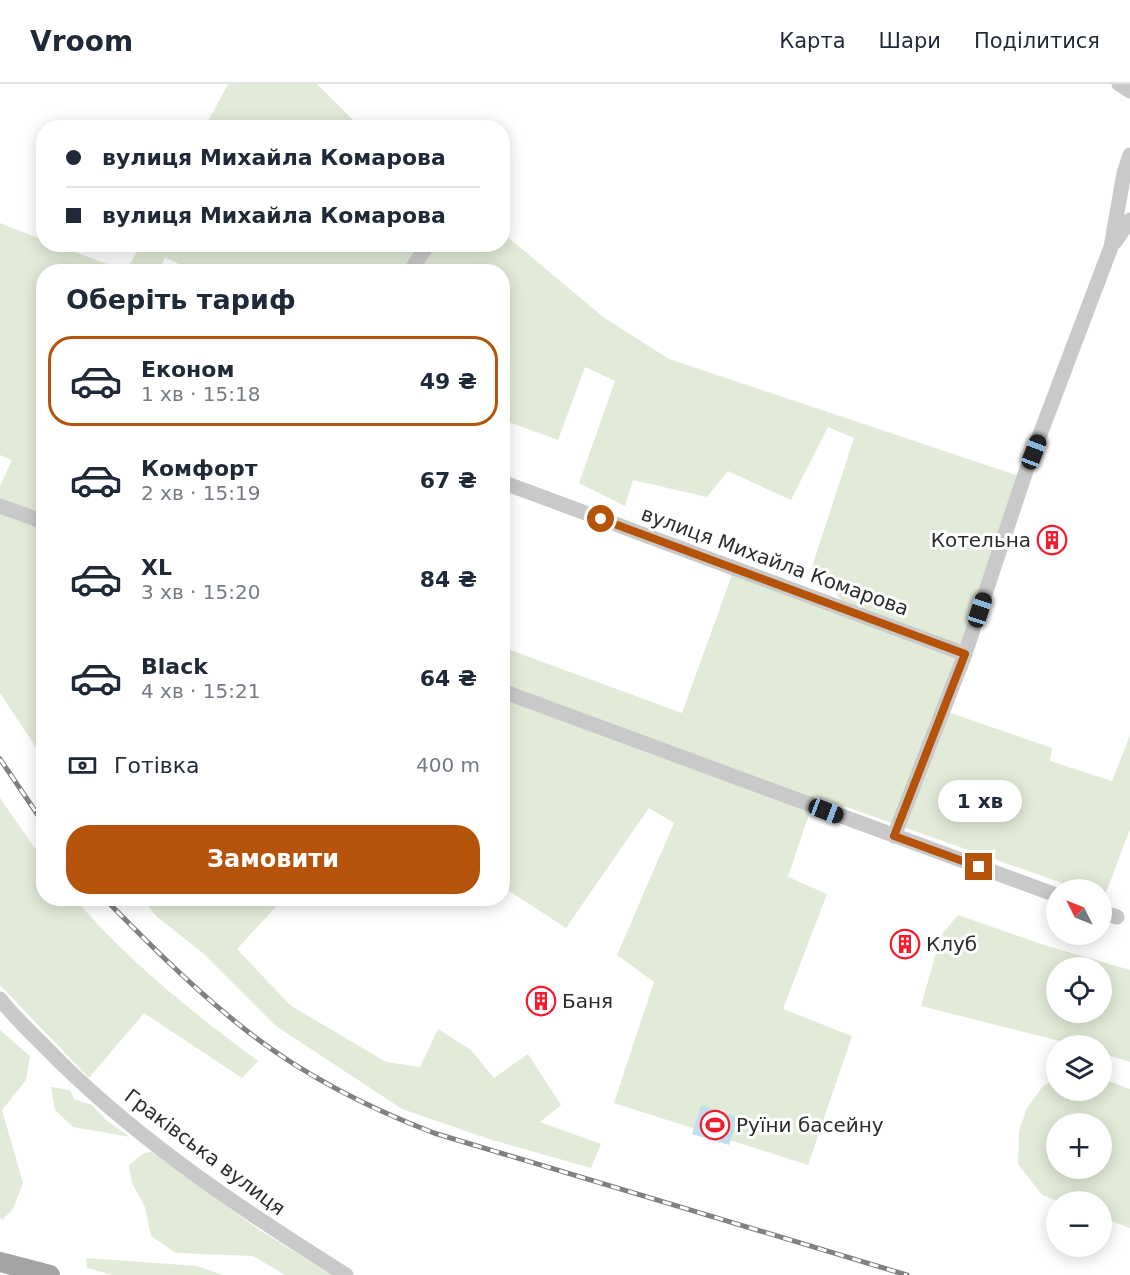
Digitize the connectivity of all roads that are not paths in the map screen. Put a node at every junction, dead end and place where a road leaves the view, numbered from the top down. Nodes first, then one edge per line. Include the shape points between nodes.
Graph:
1 (1119, 84) edge
2 (1130, 91) edge
3 (1130, 155) edge
4 (1130, 220) edge
5 (1111, 247) junction
6 (510, 485) edge
7 (0, 506) edge
8 (36, 519) edge
9 (965, 654) junction
10 (510, 694) edge
11 (894, 836) junction
12 (1046, 891) edge
13 (1112, 915) edge
14 (1117, 917) dead end
15 (0, 999) edge
16 (0, 1262) edge
17 (50, 1275) edge
18 (346, 1275) edge

1 - 2 street
3 - 5 street
4 - 5 street
5 - 9 street via 1025,474
6 - 9 street, вулиця Михайла Комарова
7 - 8 street
9 - 11 street
10 - 11 street
11 - 12 street
13 - 14 street
15 - 18 street, Граківська вулиця via 87,1088 151,1144 263,1223
16 - 17 main road

